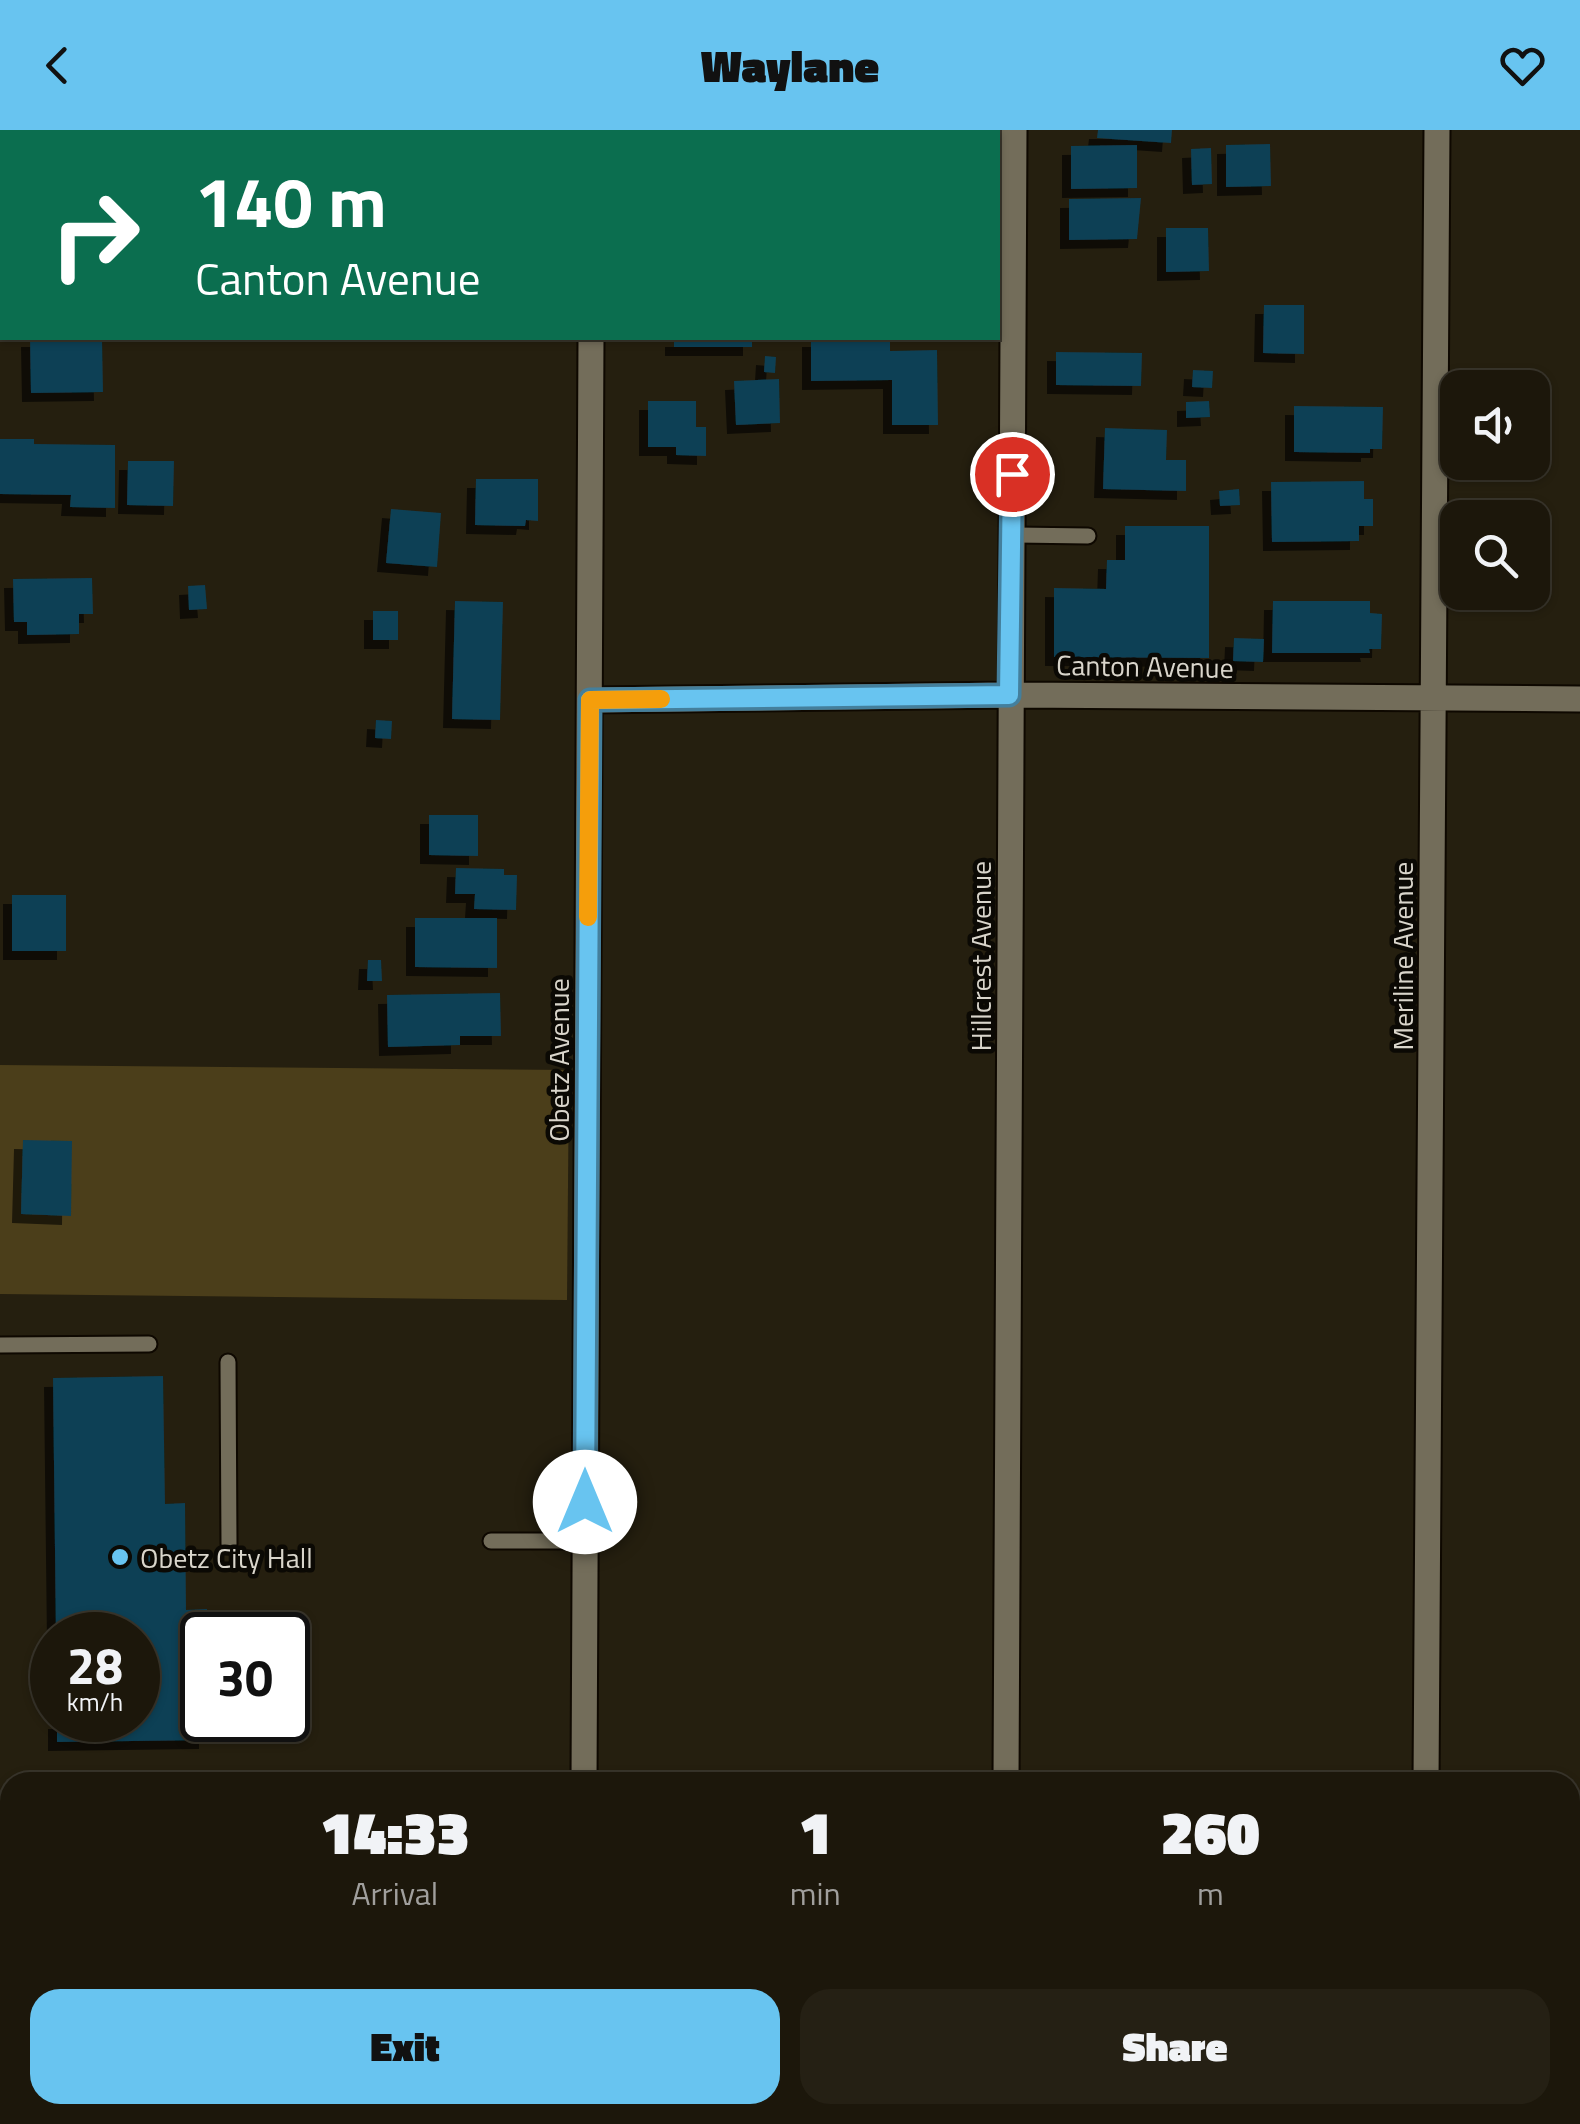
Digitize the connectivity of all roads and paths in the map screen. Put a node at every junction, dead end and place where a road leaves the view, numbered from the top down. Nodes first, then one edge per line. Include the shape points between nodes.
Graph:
1 (1014, 130) edge
2 (1438, 130) edge
3 (591, 340) edge
4 (1011, 536) junction
5 (1088, 536) dead end
6 (1009, 695) junction
7 (1434, 699) junction
8 (1580, 699) edge
9 (590, 700) junction
10 (149, 1344) dead end
11 (0, 1345) edge
12 (228, 1362) dead end
13 (585, 1540) junction
14 (492, 1541) dead end
15 (228, 1544) dead end
16 (584, 1772) edge
17 (1006, 1772) edge
18 (1426, 1772) edge

1 - 4 street, Hillcrest Avenue
2 - 7 street, Meriline Avenue
3 - 9 street, Obetz Avenue
4 - 5 lane
4 - 6 street, Hillcrest Avenue
6 - 7 street, Canton Avenue
6 - 9 street, Canton Avenue
6 - 17 street, Hillcrest Avenue
7 - 8 street, Canton Avenue
7 - 18 street, Meriline Avenue
9 - 13 street, Obetz Avenue
10 - 11 lane
12 - 15 lane
13 - 14 lane
13 - 16 street, Obetz Avenue

